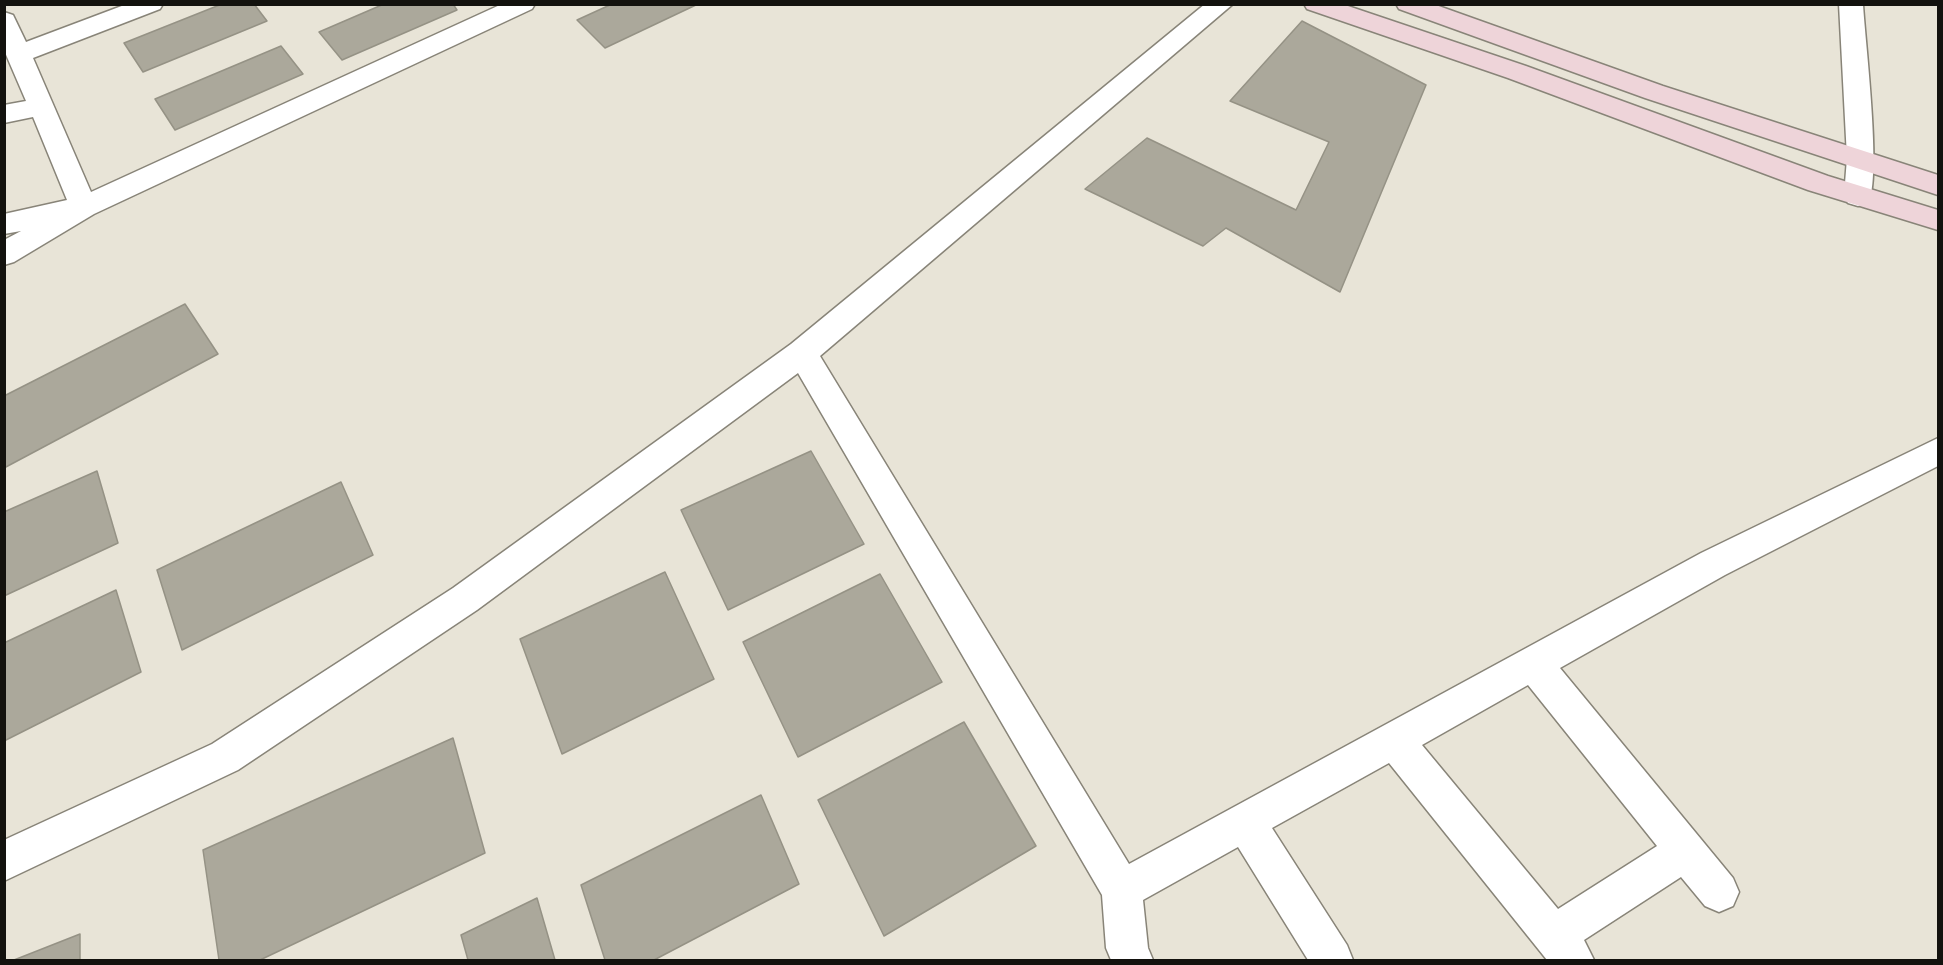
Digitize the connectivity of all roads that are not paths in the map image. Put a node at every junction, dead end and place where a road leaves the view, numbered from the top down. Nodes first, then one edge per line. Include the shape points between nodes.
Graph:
1 (151, 4) edge
2 (523, 4) edge
3 (1221, 4) edge
4 (1316, 4) edge
5 (1408, 4) edge
6 (1851, 4) edge
7 (10, 38) edge
8 (41, 107) junction
9 (4, 114) edge
10 (1860, 158) junction
11 (1938, 184) edge
12 (1858, 196) junction
13 (84, 207) junction
14 (1938, 220) edge
15 (4, 224) edge
16 (4, 254) edge
17 (802, 353) junction
18 (1938, 451) edge
19 (1533, 663) junction
20 (1394, 740) junction
21 (1245, 822) junction
22 (1686, 851) junction
23 (4, 861) edge
24 (1122, 890) junction
25 (1719, 892) dead end
26 (1563, 948) edge
27 (1132, 960) edge
28 (1332, 960) edge

1 - 7 street
2 - 13 street
3 - 17 street
4 - 12 main road via 1517,72
5 - 10 main road via 1654,92
6 - 10 street
7 - 8 street
8 - 9 street
8 - 13 street
10 - 11 main road
10 - 12 street
12 - 14 main road
13 - 15 street
13 - 16 street
17 - 23 street via 465,599 225,756
17 - 24 street
18 - 19 street via 1713,564
19 - 20 street
19 - 22 street
20 - 21 street
20 - 26 street
21 - 24 street
21 - 28 street
22 - 25 street
22 - 26 street
24 - 27 street via 1127,948

